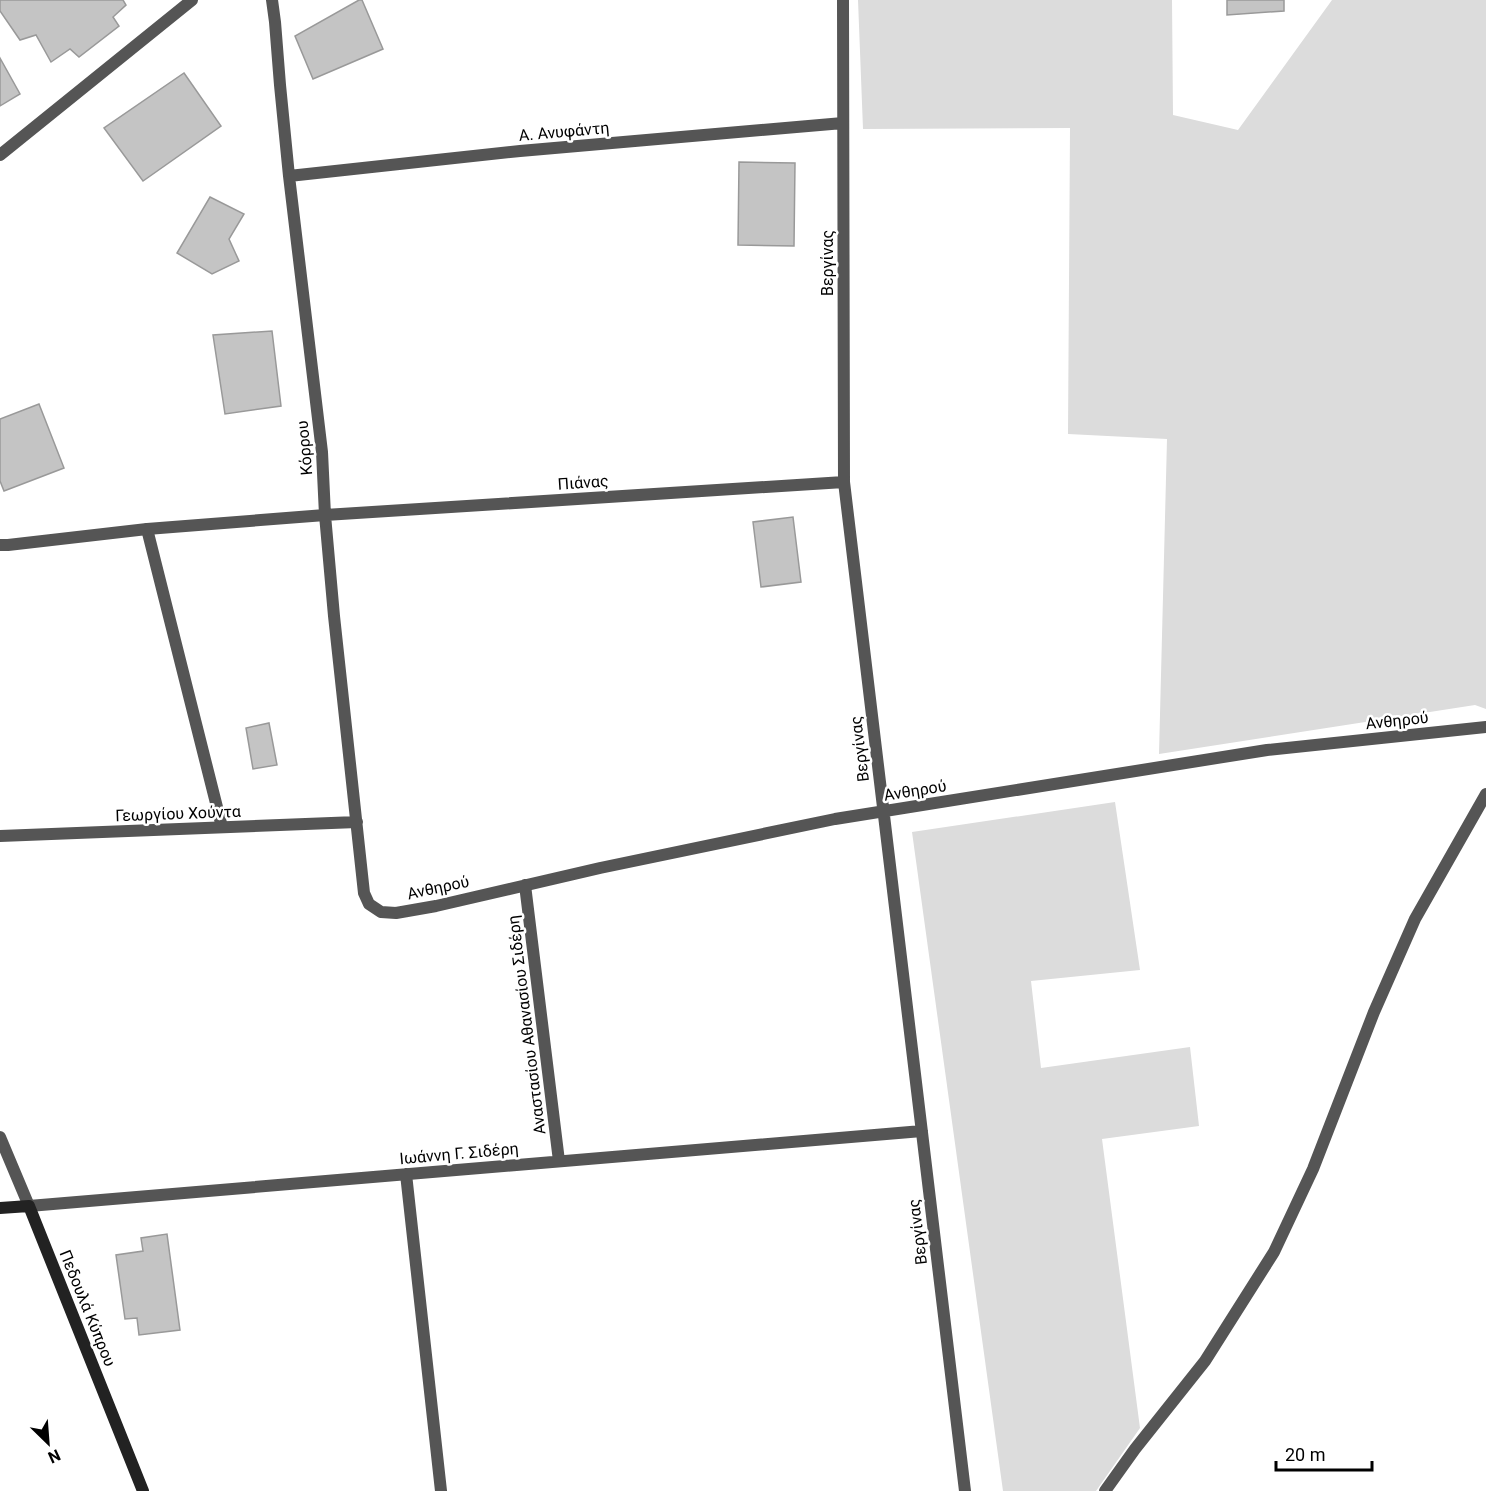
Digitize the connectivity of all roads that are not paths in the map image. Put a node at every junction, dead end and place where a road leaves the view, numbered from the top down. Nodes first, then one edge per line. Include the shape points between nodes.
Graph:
1 (192, 0) edge
2 (272, 0) edge
3 (843, 0) edge
4 (843, 123) junction
5 (0, 155) edge
6 (289, 176) junction
7 (844, 482) junction
8 (325, 515) junction
9 (147, 530) junction
10 (0, 545) edge
11 (1486, 727) edge
12 (1486, 794) edge
13 (883, 811) junction
14 (357, 822) junction
15 (222, 827) junction
16 (0, 836) edge
17 (525, 885) junction
18 (364, 893) joint
19 (922, 1131) junction
20 (0, 1137) edge
21 (559, 1161) junction
22 (406, 1174) junction
23 (29, 1206) junction
24 (0, 1208) edge
25 (143, 1491) edge
26 (441, 1491) edge
27 (965, 1491) edge
28 (1105, 1491) edge

1 - 5 street
2 - 6 street, Κόρρου
3 - 4 street, Βεργίνας
4 - 6 street, Α. Ανυφάντη
4 - 7 street, Βεργίνας
6 - 8 street, Κόρρου via 322,452
7 - 8 street, Πιάνας
7 - 13 street, Βεργίνας
8 - 9 street, Πιάνας
8 - 14 street, Κόρρου
9 - 10 street, Πιάνας
9 - 15 street
11 - 13 street, Ανθηρού via 1267,750
12 - 28 street via 1415,919 1313,1169 1274,1252 1205,1361
13 - 17 street, Ανθηρού
13 - 19 street, Βεργίνας
14 - 15 street, Γεωργίου Χούντα
14 - 18 street, Κόρρου
15 - 16 street, Γεωργίου Χούντα
17 - 18 street, Ανθηρού via 396,913 381,912 369,904
17 - 21 street, Αναστασίου Αθανασίου Σιδέρη
19 - 21 street, Ιωάννη Γ. Σιδέρη
19 - 27 street, Βεργίνας
20 - 23 street, Πεδουλά Κύπρου
21 - 22 street, Ιωάννη Γ. Σιδέρη
22 - 23 street, Ιωάννη Γ. Σιδέρη
22 - 26 street
23 - 24 street, Ιωάννη Γ. Σιδέρη
23 - 25 street, Πεδουλά Κύπρου

